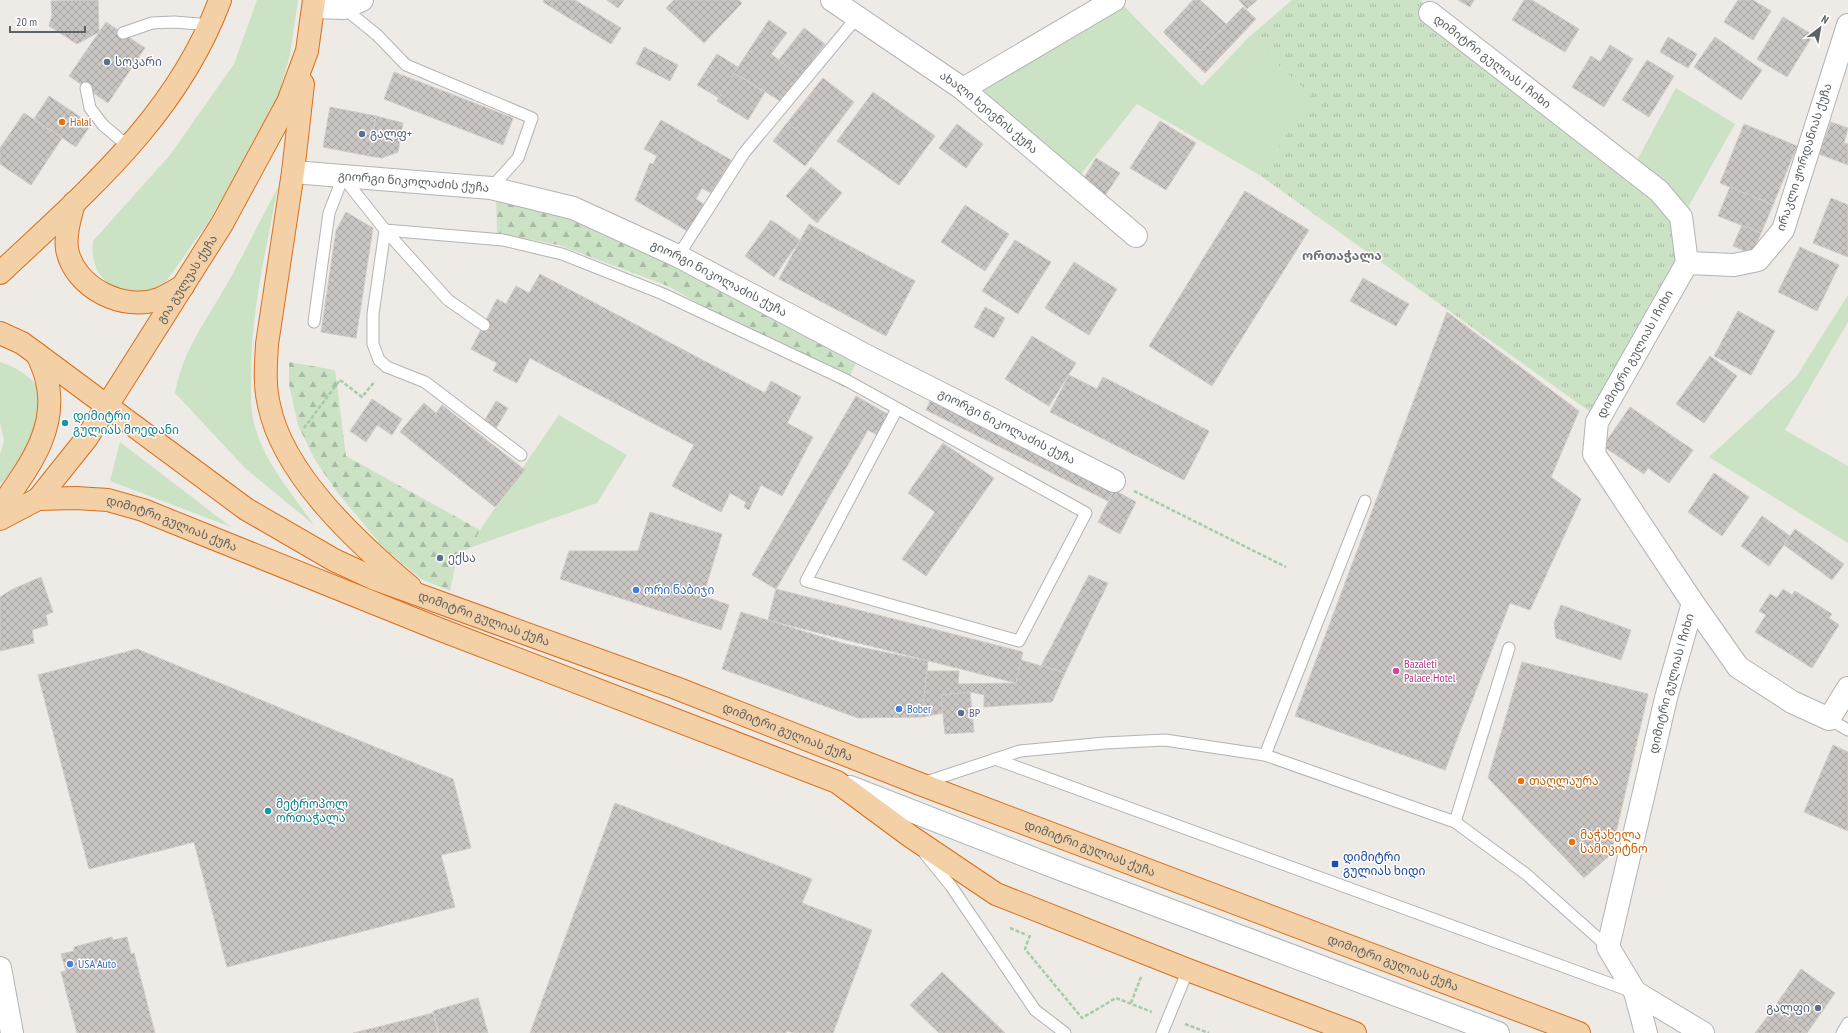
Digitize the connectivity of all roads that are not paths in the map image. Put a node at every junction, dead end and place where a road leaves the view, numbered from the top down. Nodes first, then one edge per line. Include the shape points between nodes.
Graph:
1 (220, 0) edge
2 (832, 0) edge
3 (1114, 0) edge
4 (314, 3) edge
5 (350, 3) edge
6 (1430, 13) dead end
7 (858, 16) junction
8 (211, 25) junction
9 (1847, 29) edge
10 (123, 32) dead end
11 (307, 51) junction
12 (86, 88) dead end
13 (963, 89) junction
14 (129, 147) junction
15 (293, 172) junction
16 (343, 177) junction
17 (492, 188) junction
18 (74, 203) junction
19 (385, 230) junction
20 (1136, 236) dead end
21 (678, 256) junction
22 (1687, 263) junction
23 (0, 273) edge
24 (183, 286) junction
25 (314, 322) dead end
26 (484, 325) dead end
27 (0, 333) edge
28 (37, 354) junction
29 (108, 407) junction
30 (897, 409) junction
31 (521, 455) dead end
32 (1114, 481) road end
33 (38, 499) junction
34 (1365, 501) dead end
35 (0, 508) edge
36 (0, 519) edge
37 (422, 596) junction
38 (1693, 603) junction
39 (1509, 648) dead end
40 (1848, 688) edge
41 (1829, 719) junction
42 (1848, 730) edge
43 (1265, 755) junction
44 (995, 759) junction
45 (837, 782) junction
46 (920, 784) junction
47 (1455, 822) junction
48 (910, 836) junction
49 (1608, 947) junction
50 (0, 968) edge
51 (1188, 970) junction
52 (1635, 992) junction
53 (1848, 1023) edge
54 (12, 1033) edge
55 (1065, 1033) edge
56 (1162, 1033) edge
57 (1355, 1033) edge
58 (1498, 1033) edge
59 (1579, 1033) edge
60 (1646, 1033) edge
61 (1703, 1033) edge
62 (1842, 1033) edge

1 - 8 highway
2 - 7 street, ახალი ხეივნის ქუჩა
3 - 13 street
4 - 5 street
4 - 11 highway, გია გულუას ქუჩა
5 - 17 lane via 406,65 532,118 518,158
6 - 22 street, დიმიტრი გულიას I ჩიხი via 1659,191 1681,217
7 - 13 street, ახალი ხეივნის ქუჩა
7 - 21 lane via 744,153
8 - 10 lane via 152,23
8 - 14 highway via 161,109
9 - 22 street, ირაკლი ჟორდანიას ქუჩა via 1783,230 1758,260 1734,265
11 - 15 highway
11 - 24 highway, გია გულუას ქუჩა via 288,102 222,224
12 - 14 lane via 90,108 103,125
13 - 20 street, ახალი ხეივნის ქუჩა
14 - 18 highway
15 - 16 street, გიორგი ნიკოლაძის ქუჩა
15 - 37 highway via 267,344 265,373 269,405 277,431 291,459 310,486 371,554
16 - 17 street, გიორგი ნიკოლაძის ქუჩა
16 - 19 lane
16 - 25 lane via 329,213
17 - 21 street, გიორგი ნიკოლაძის ქუჩა via 573,208
18 - 23 highway
18 - 24 highway via 68,228 67,249 82,278 94,288 119,300 144,302 159,299
19 - 26 lane via 448,300
19 - 30 lane via 503,240 562,254 662,294 846,380
19 - 31 lane via 373,314 373,344 379,360 387,367 425,382
21 - 32 street, გიორგი ნიკოლაძის ქუჩა via 865,356
22 - 38 street, დიმიტრი გულიას I ჩიხი via 1597,422 1594,454
24 - 29 highway, გია გულუას ქუჩა
27 - 28 highway, დიმიტრი გულიას ქუჩა via 22,343
28 - 29 highway, დიმიტრი გულიას ქუჩა
28 - 35 highway via 50,395 45,432 34,459
29 - 33 highway, გია გულუას ქუჩა
29 - 37 highway, დიმიტრი გულიას ქუჩა via 246,509 283,532 354,569
30 - 30 lane via 806,582 1018,641 1086,514
33 - 36 highway, გია გულუას ქუჩა
33 - 45 highway, დიმიტრი გულიას ქუჩა via 108,500 143,510 436,628
34 - 43 lane
37 - 46 highway, დიმიტრი გულიას ქუჩა via 676,688
38 - 41 street via 1738,667 1792,702
38 - 49 street, დიმიტრი გულიას I ჩიხი via 1666,698
39 - 47 lane
40 - 41 street
41 - 42 lane
43 - 44 lane via 1165,740 1020,751
43 - 47 lane
44 - 46 lane
44 - 52 lane
45 - 48 highway, დიმიტრი გულიას ქუჩა
45 - 58 street, დიმიტრი გულიას ქუჩა via 1060,869
46 - 59 highway, დიმიტრი გულიას ქუჩა
47 - 49 lane via 1526,874
48 - 51 highway, დიმიტრი გულიას ქუჩა via 996,894
48 - 55 lane via 951,886 1035,1010
49 - 52 street
50 - 54 street
51 - 56 lane
51 - 57 highway, დიმიტრი გულიას ქუჩა
52 - 60 street
52 - 61 street
53 - 62 lane

